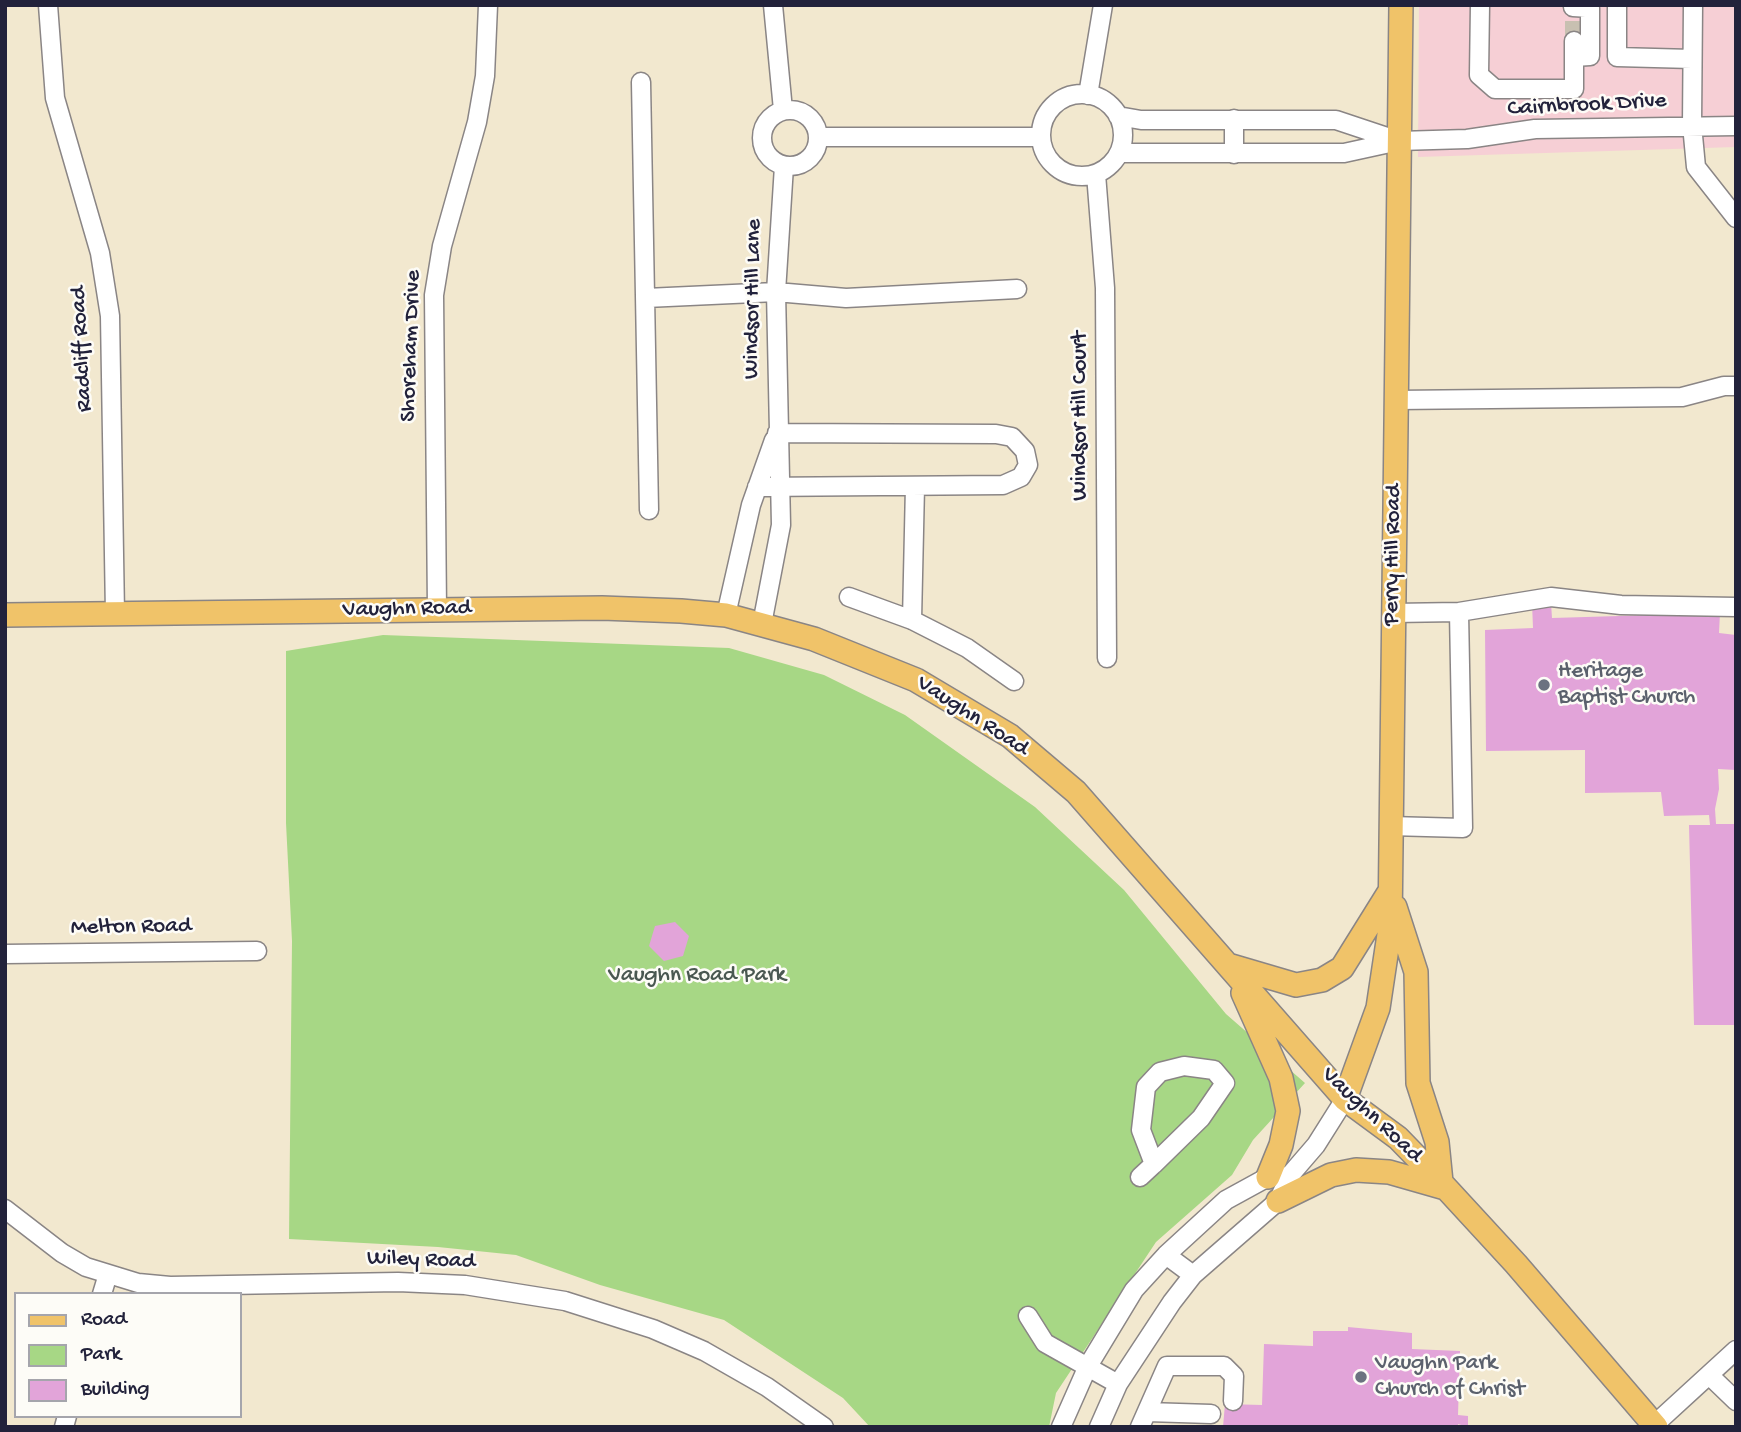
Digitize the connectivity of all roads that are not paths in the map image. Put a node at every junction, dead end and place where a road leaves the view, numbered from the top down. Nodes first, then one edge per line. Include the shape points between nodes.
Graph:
1 (48, 5) edge
2 (488, 5) edge
3 (773, 5) edge
4 (1103, 5) edge
5 (1401, 5) edge
6 (1479, 5) edge
7 (1617, 5) edge
8 (1693, 5) edge
9 (1573, 11) edge
10 (1692, 59) junction
11 (641, 82) dead end
12 (1088, 95) junction
13 (783, 110) junction
14 (1118, 116) junction
15 (1234, 120) junction
16 (1692, 125) junction
17 (1736, 125) edge
18 (818, 137) junction
19 (1040, 137) junction
20 (1399, 141) junction
21 (1119, 153) junction
22 (1234, 154) junction
23 (784, 166) junction
24 (1096, 174) junction
25 (1736, 218) edge
26 (1017, 289) dead end
27 (776, 292) junction
28 (646, 298) junction
29 (1736, 386) edge
30 (1396, 400) junction
31 (777, 433) junction
32 (915, 486) junction
33 (757, 487) junction
34 (782, 488) junction
35 (649, 509) dead end
36 (849, 597) dead end
37 (1736, 607) edge
38 (437, 610) junction
39 (1460, 612) junction
40 (1393, 613) junction
41 (115, 614) junction
42 (5, 615) edge
43 (726, 615) junction
44 (912, 620) junction
45 (762, 624) junction
46 (1107, 658) dead end
47 (1014, 681) dead end
48 (1390, 826) junction
49 (1390, 891) junction
50 (257, 951) dead end
51 (5, 954) edge
52 (1230, 967) junction
53 (1345, 1099) junction
54 (1154, 1164) junction
55 (1279, 1175) junction
56 (1140, 1177) dead end
57 (1444, 1185) junction
58 (1279, 1201) junction
59 (5, 1209) edge
60 (1166, 1255) junction
61 (108, 1274) junction
62 (1193, 1275) junction
63 (103, 1292) edge
64 (1028, 1316) dead end
65 (1736, 1350) edge
66 (1088, 1366) junction
67 (1709, 1375) junction
68 (1118, 1384) junction
69 (1233, 1401) dead end
70 (1736, 1401) edge
71 (1211, 1415) dead end
72 (1143, 1419) edge
73 (1655, 1426) edge
74 (824, 1427) edge
75 (1061, 1427) edge
76 (1099, 1427) edge

1 - 41 street, Radcliff Road via 55,98 100,253 110,316
2 - 38 street, Shoreham Drive via 479,110 442,246 434,295
3 - 13 street
4 - 12 street
5 - 20 main road, Perry Hill Road
6 - 9 street via 1479,75 1495,89 1574,89 1574,49 1590,56 1590,8
7 - 10 street via 1617,57
8 - 10 street
10 - 16 street
11 - 28 street
12 - 14 street via 1107,102
12 - 19 street via 1064,97 1052,106
13 - 18 street via 811,119
13 - 23 street via 767,121 761,141 770,158
14 - 15 street
14 - 21 street via 1123,139
15 - 20 street via 1336,120
15 - 22 street
16 - 17 street, Cairnbrook Drive
16 - 20 street, Cairnbrook Drive via 1535,129 1466,139
16 - 25 street via 1696,167
18 - 19 street
18 - 23 street via 811,157
19 - 24 street via 1043,151 1062,172 1082,177
20 - 22 street via 1344,153
20 - 30 main road, Perry Hill Road
21 - 22 street
21 - 24 street
23 - 27 street, Windsor Hill Lane
24 - 46 street, Windsor Hill Court via 1104,288
26 - 27 street via 846,298
27 - 28 street
27 - 31 street, Windsor Hill Lane
28 - 35 street
29 - 30 street via 1682,397
30 - 40 main road, Perry Hill Road
31 - 32 street via 996,434 1012,438 1025,451 1028,465 1021,477 1003,485
31 - 33 street, Windsor Hill Lane
31 - 34 street, Windsor Hill Lane
32 - 34 street
32 - 44 street
33 - 34 street
33 - 43 street, Windsor Hill Lane
34 - 45 street, Windsor Hill Lane via 781,525
36 - 44 street
37 - 39 street via 1621,605 1551,597
38 - 41 main road, Vaughn Road
38 - 43 main road, Vaughn Road via 603,608
39 - 40 street
39 - 48 street via 1463,828
40 - 48 main road, Perry Hill Road
41 - 42 main road, Vaughn Road
43 - 45 main road, Vaughn Road
44 - 47 street via 967,648
45 - 52 main road, Vaughn Road via 864,656 916,680 1010,736 1076,792
48 - 49 main road, Perry Hill Road
49 - 52 main road via 1342,968 1322,980 1296,985
49 - 53 main road, Perry Hill Road via 1388,950 1378,1007
49 - 57 main road via 1416,972 1418,1083 1437,1142
50 - 51 street, Melton Road
52 - 53 main road, Vaughn Road
52 - 55 main road via 1282,1077 1287,1111
53 - 55 street via 1316,1145
53 - 57 main road, Vaughn Road via 1398,1138
54 - 54 street via 1201,1118 1225,1083 1213,1070 1184,1066 1160,1072 1146,1087 1141,1130
54 - 56 street
55 - 58 street
55 - 60 street via 1226,1200
57 - 58 main road via 1389,1172 1356,1170 1331,1175
57 - 73 main road, Vaughn Road
58 - 62 street
59 - 61 street, Wiley Road via 62,1253
60 - 62 street
60 - 66 street via 1134,1290
61 - 63 street
61 - 74 street, Wiley Road via 170,1286 398,1282 533,1294 612,1315 704,1351
62 - 68 street
64 - 66 street via 1045,1343
65 - 67 street
66 - 68 street
66 - 75 street
67 - 70 street
67 - 73 street
68 - 76 street
69 - 72 street via 1234,1376 1224,1366 1167,1366
71 - 72 street

